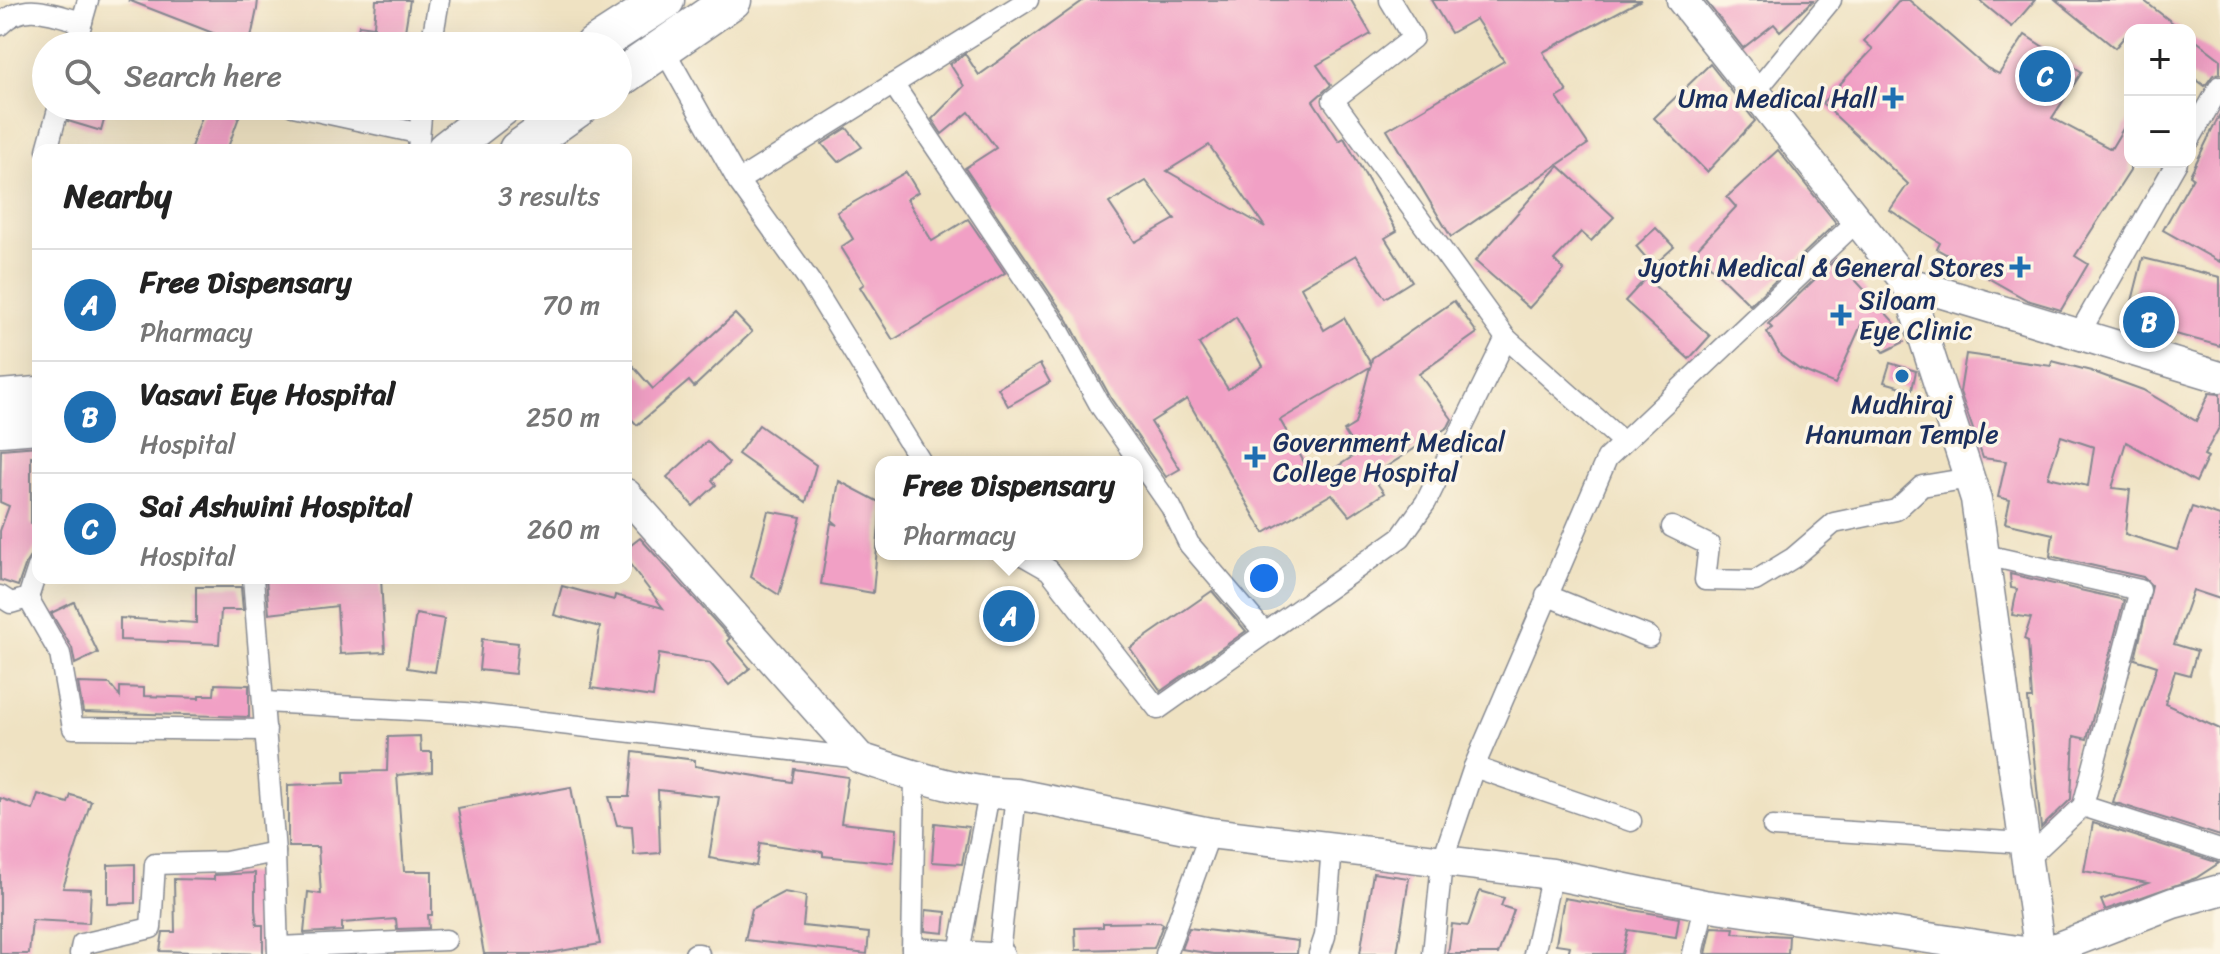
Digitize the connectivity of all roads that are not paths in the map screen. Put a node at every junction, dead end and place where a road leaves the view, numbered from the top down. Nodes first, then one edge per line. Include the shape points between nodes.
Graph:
1 (88, 0) edge
2 (439, 0) edge
3 (665, 0) edge
4 (732, 0) edge
5 (1028, 0) edge
6 (1390, 0) edge
7 (1682, 0) edge
8 (1831, 0) edge
9 (82, 22) junction
10 (0, 25) edge
11 (79, 32) edge
12 (433, 32) edge
13 (616, 32) edge
14 (663, 48) junction
15 (632, 69) edge
16 (893, 84) junction
17 (2220, 86) edge
18 (1755, 92) junction
19 (55, 120) edge
20 (342, 120) edge
21 (424, 120) edge
22 (475, 120) edge
23 (560, 120) edge
24 (2196, 128) edge
25 (49, 144) edge
26 (427, 144) edge
27 (526, 144) edge
28 (2174, 168) edge
29 (738, 181) junction
30 (1857, 221) junction
31 (1906, 282) junction
32 (2079, 334) junction
33 (1506, 338) junction
34 (2220, 377) edge
35 (32, 396) edge
36 (0, 399) edge
37 (32, 424) edge
38 (0, 427) edge
39 (1623, 442) junction
40 (917, 456) edge
41 (1135, 456) edge
42 (1143, 467) edge
43 (1970, 478) junction
44 (632, 501) edge
45 (1672, 527) dead end
46 (1985, 555) junction
47 (1032, 560) edge
48 (33, 584) edge
49 (254, 584) edge
50 (1546, 595) junction
51 (0, 596) edge
52 (28, 598) junction
53 (1265, 633) junction
54 (1649, 637) dead end
55 (265, 702) junction
56 (266, 730) junction
57 (860, 758) junction
58 (1474, 767) junction
59 (915, 776) junction
60 (1002, 794) junction
61 (2083, 806) junction
62 (1631, 821) dead end
63 (1773, 827) dead end
64 (1210, 833) junction
65 (1332, 846) junction
66 (2026, 850) junction
67 (2220, 850) edge
68 (275, 852) junction
69 (1442, 862) junction
70 (1552, 874) junction
71 (2220, 890) edge
72 (1704, 905) junction
73 (446, 940) dead end
74 (278, 951) edge
75 (912, 951) edge
76 (959, 952) edge
77 (80, 954) edge
78 (1002, 954) edge
79 (1166, 954) edge
80 (1319, 954) edge
81 (1433, 954) edge
82 (1534, 954) edge
83 (1693, 954) edge
84 (2040, 954) edge

1 - 9 street
2 - 12 street
3 - 13 highway
4 - 14 highway
5 - 16 street
6 - 33 street via 1413,38 1333,100
7 - 18 street
8 - 18 street
9 - 10 street via 25,9 10,13
9 - 11 street
14 - 15 highway
14 - 29 street
16 - 29 street
16 - 41 street via 1057,327
17 - 24 street
18 - 30 street
19 - 25 street
20 - 26 street
21 - 26 street
22 - 26 highway
23 - 27 highway
28 - 32 street
29 - 40 street via 811,283
30 - 31 street
30 - 39 street
31 - 32 street
31 - 43 street
32 - 34 street
33 - 39 street
33 - 53 street via 1426,502 1401,537
35 - 36 highway
37 - 38 highway
39 - 50 street via 1607,458
42 - 53 street via 1189,544
43 - 45 street via 1922,486 1896,510 1834,523 1755,581 1705,580 1709,545
43 - 46 street
44 - 57 street
46 - 61 street via 2140,590
46 - 66 street
47 - 53 street via 1049,570 1158,709
48 - 52 street
49 - 55 street
50 - 54 street
50 - 58 street
51 - 52 street via 11,603
52 - 56 street via 60,654 73,728
55 - 56 street
55 - 57 street via 465,713
56 - 68 street
57 - 59 street
58 - 62 street
58 - 69 street
59 - 60 street
59 - 75 street
60 - 64 street
60 - 76 street
60 - 78 street
61 - 66 street
61 - 67 street
63 - 66 street
64 - 65 street
64 - 79 street
65 - 69 street
65 - 80 street
66 - 84 street
68 - 74 street
68 - 77 street via 226,862 155,864 151,928 82,944
69 - 70 street
69 - 81 street
70 - 72 street
70 - 82 street
71 - 84 street
72 - 83 street
72 - 84 street
73 - 74 street
75 - 76 street
76 - 78 street

